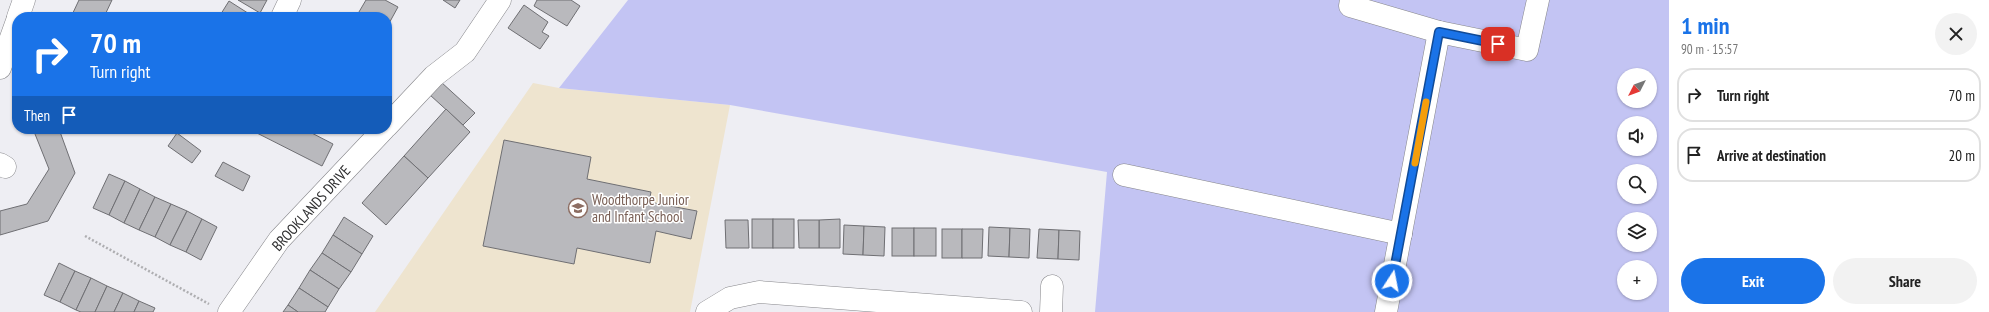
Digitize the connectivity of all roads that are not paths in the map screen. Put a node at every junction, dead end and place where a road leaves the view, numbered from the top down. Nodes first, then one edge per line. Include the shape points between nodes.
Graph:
1 (24, 0) edge
2 (290, 0) edge
3 (500, 0) edge
4 (1351, 0) edge
5 (1538, 0) edge
6 (20, 12) edge
7 (284, 12) edge
8 (1439, 32) junction
9 (12, 35) edge
10 (0, 68) edge
11 (392, 121) edge
12 (379, 134) edge
13 (1124, 176) dead end
14 (1401, 234) junction
15 (1052, 286) dead end
16 (222, 310) edge
17 (707, 312) edge
18 (1021, 312) edge
19 (1051, 312) edge
20 (1386, 312) edge

1 - 6 street
2 - 7 street
3 - 11 street via 465,52 434,76
4 - 8 street via 1350,6
5 - 8 street via 1527,50
8 - 14 street
9 - 10 street
12 - 16 street, BROOKLANDS DRIVE via 279,240
13 - 14 street
14 - 20 street
15 - 19 street
17 - 18 street via 730,298 759,292

